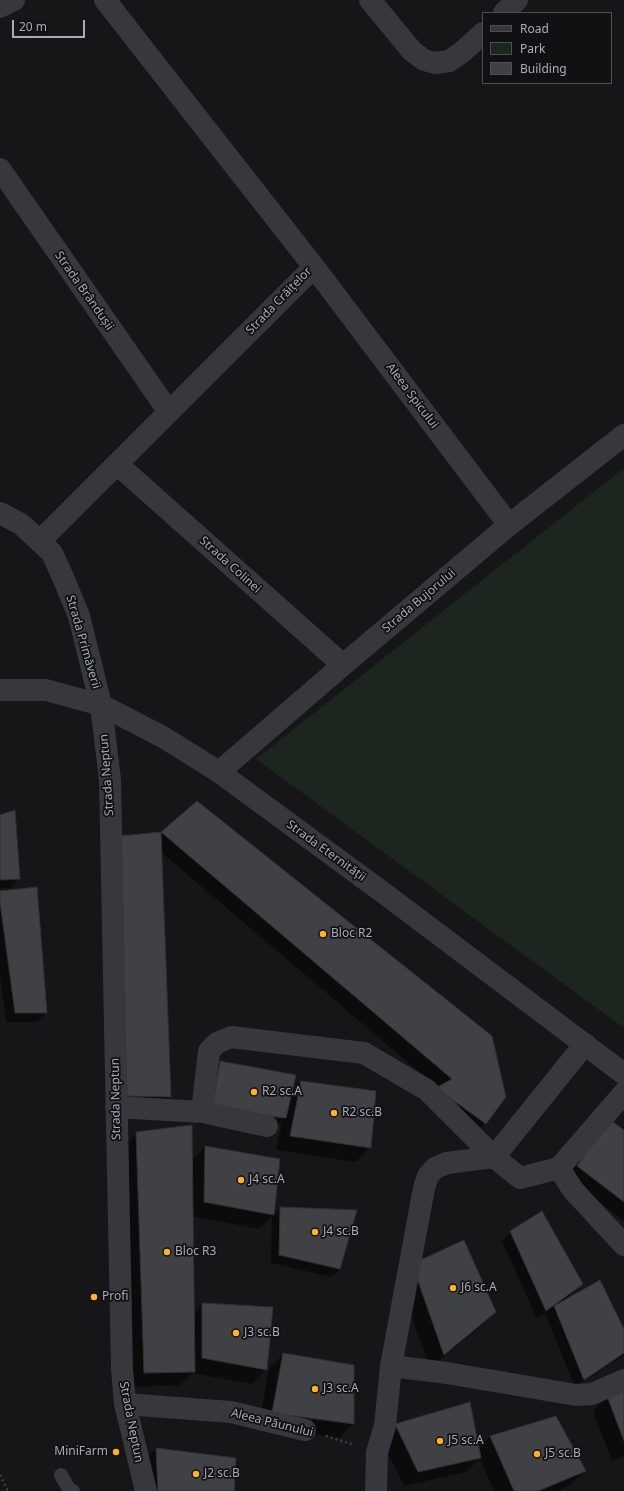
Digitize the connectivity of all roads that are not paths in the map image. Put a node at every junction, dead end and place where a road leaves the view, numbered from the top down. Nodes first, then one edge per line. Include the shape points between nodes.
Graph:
1 (14, 0) edge
2 (105, 0) edge
3 (370, 0) edge
4 (517, 0) edge
5 (0, 7) edge
6 (505, 12) edge
7 (482, 33) edge
8 (0, 170) edge
9 (314, 267) junction
10 (169, 412) junction
11 (624, 435) edge
12 (117, 464) junction
13 (0, 513) edge
14 (509, 525) junction
15 (40, 540) junction
16 (343, 665) junction
17 (0, 690) edge
18 (101, 705) junction
19 (220, 772) junction
20 (585, 1044) junction
21 (624, 1074) edge
22 (624, 1093) edge
23 (116, 1107) junction
24 (202, 1112) junction
25 (267, 1126) dead end
26 (494, 1157) junction
27 (559, 1168) junction
28 (624, 1245) edge
29 (391, 1366) junction
30 (624, 1380) edge
31 (125, 1404) junction
32 (305, 1430) road end
33 (61, 1475) dead end
34 (73, 1491) edge
35 (146, 1491) edge
36 (376, 1491) edge

1 - 5 street
2 - 9 street, Strada Crăițelor
3 - 7 street via 412,51 424,60 435,63 449,61 461,54
4 - 6 street
8 - 10 street, Strada Brândușii
9 - 10 street, Strada Crăițelor
9 - 14 street, Aleea Spicului
10 - 12 street, Strada Crăițelor
11 - 14 street, Strada Bujorului
12 - 15 street, Strada Crăițelor
12 - 16 street, Strada Colinei
13 - 15 street, Strada Primăverii via 21,524
14 - 16 street, Strada Bujorului
15 - 18 street, Strada Primăverii via 52,553 79,616
16 - 19 street, Strada Bujorului
17 - 18 street, Strada Eternității via 46,690
18 - 19 street, Strada Eternității via 163,737
18 - 23 street, Strada Neptun via 110,780
19 - 20 street, Strada Eternității
20 - 21 street, Strada Eternității
20 - 26 street
22 - 27 street
23 - 24 street
23 - 31 street, Strada Neptun
24 - 25 street
24 - 26 street via 209,1051 217,1043 231,1037 364,1053 427,1090
26 - 27 street via 520,1178
26 - 29 street via 447,1163 435,1168 428,1176
27 - 28 street via 573,1190
29 - 30 street via 576,1394 592,1394
29 - 36 street via 385,1426 377,1452
31 - 32 street, Aleea Păunului via 232,1412
31 - 35 street, Strada Neptun
33 - 34 lane

